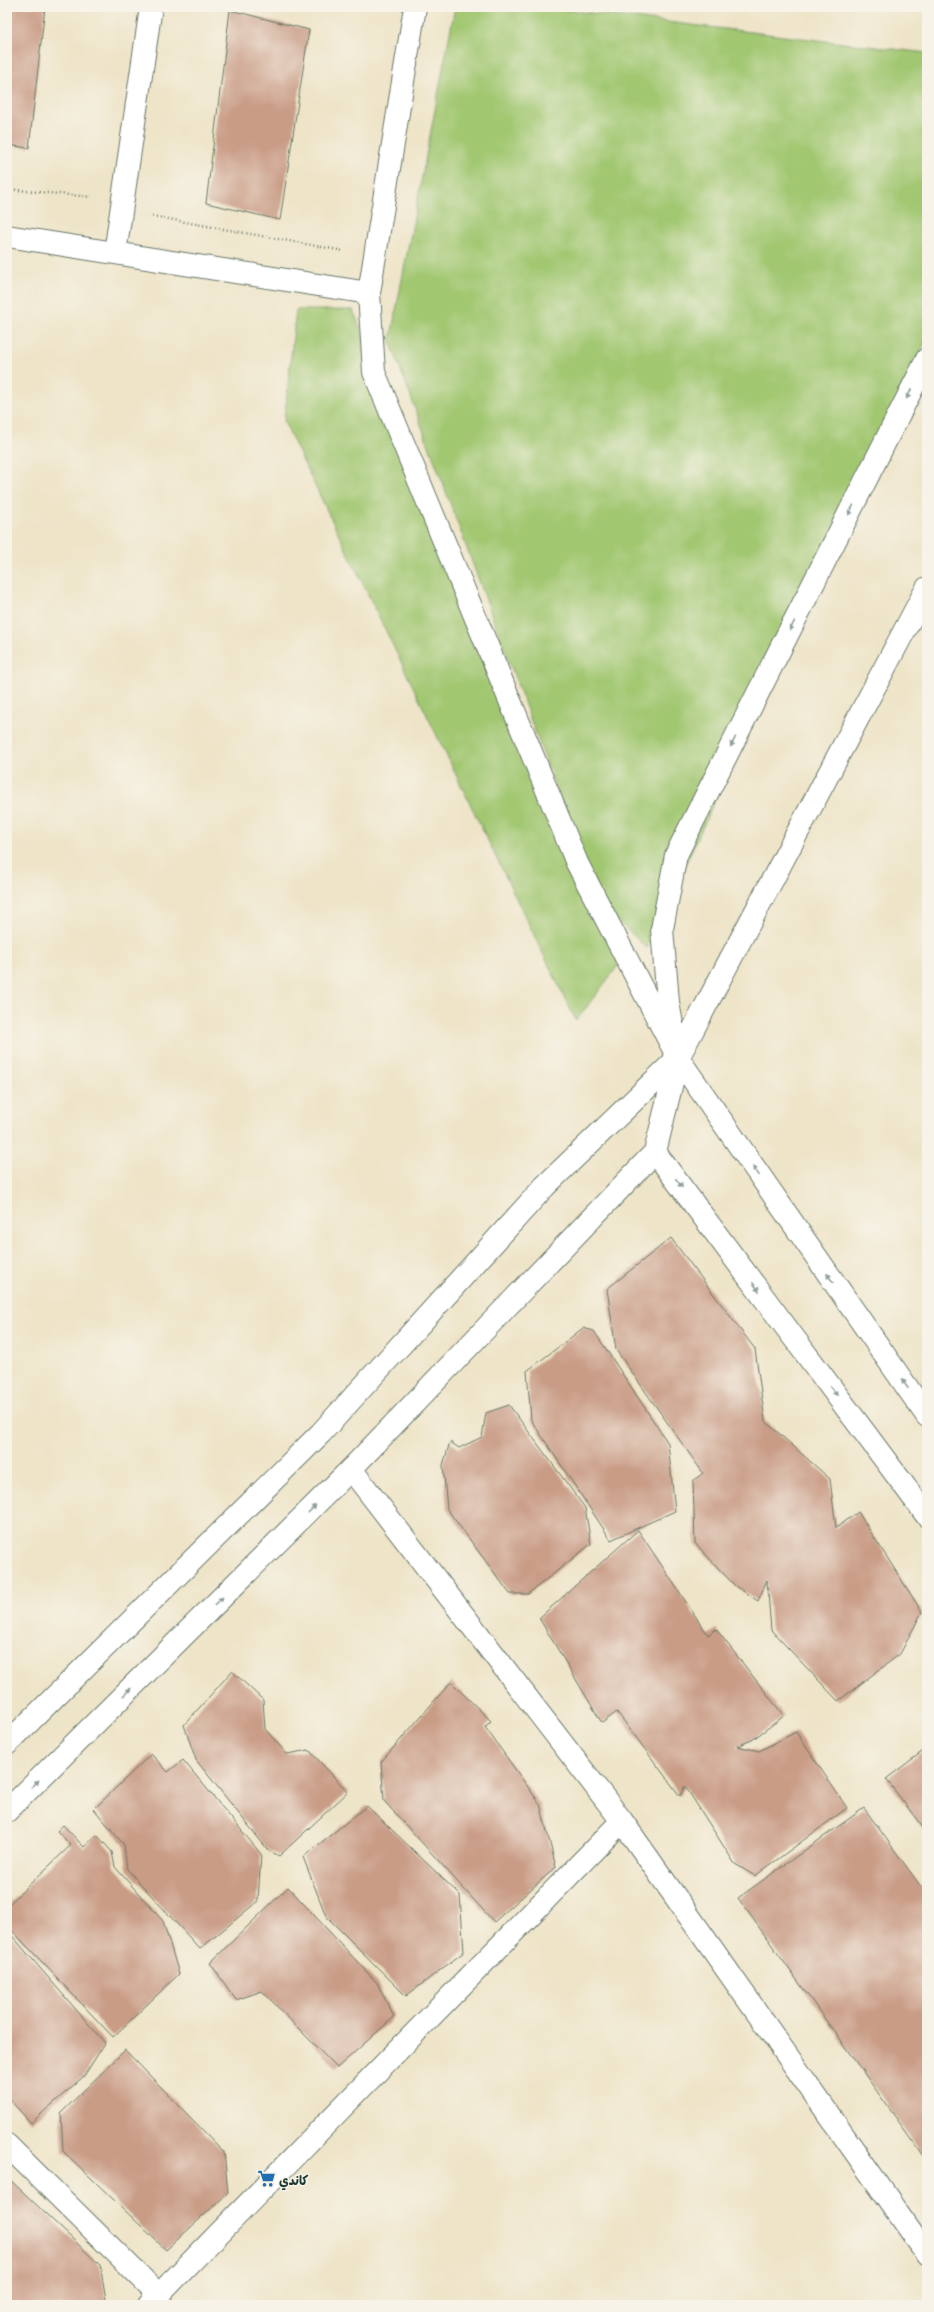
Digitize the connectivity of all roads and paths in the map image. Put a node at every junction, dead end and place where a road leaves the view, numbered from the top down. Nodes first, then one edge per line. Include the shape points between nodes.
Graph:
1 (151, 7) edge
2 (415, 7) edge
3 (7, 189) edge
4 (94, 189) dead end
5 (151, 208) dead end
6 (7, 236) edge
7 (115, 252) junction
8 (348, 252) dead end
9 (368, 293) junction
10 (927, 359) edge
11 (927, 588) edge
12 (678, 1058) junction
13 (655, 1152) junction
14 (927, 1416) edge
15 (351, 1470) junction
16 (927, 1516) edge
17 (7, 1744) edge
18 (7, 1811) edge
19 (622, 1822) junction
20 (7, 2145) edge
21 (923, 2241) edge
22 (154, 2300) edge

1 - 7 main road
2 - 9 main road
3 - 4 path via 93,197
5 - 8 path via 149,216
6 - 7 main road
7 - 9 main road
9 - 12 main road via 374,372 577,863
10 -> 12 main road via 676,855 662,929 668,1002
11 - 12 main road
12 - 13 main road
14 -> 12 main road
12 - 17 main road via 545,1186 321,1433
13 - 15 main road
13 -> 16 main road
18 -> 15 main road
15 - 19 main road
19 - 21 main road
19 - 22 main road
20 - 22 main road

